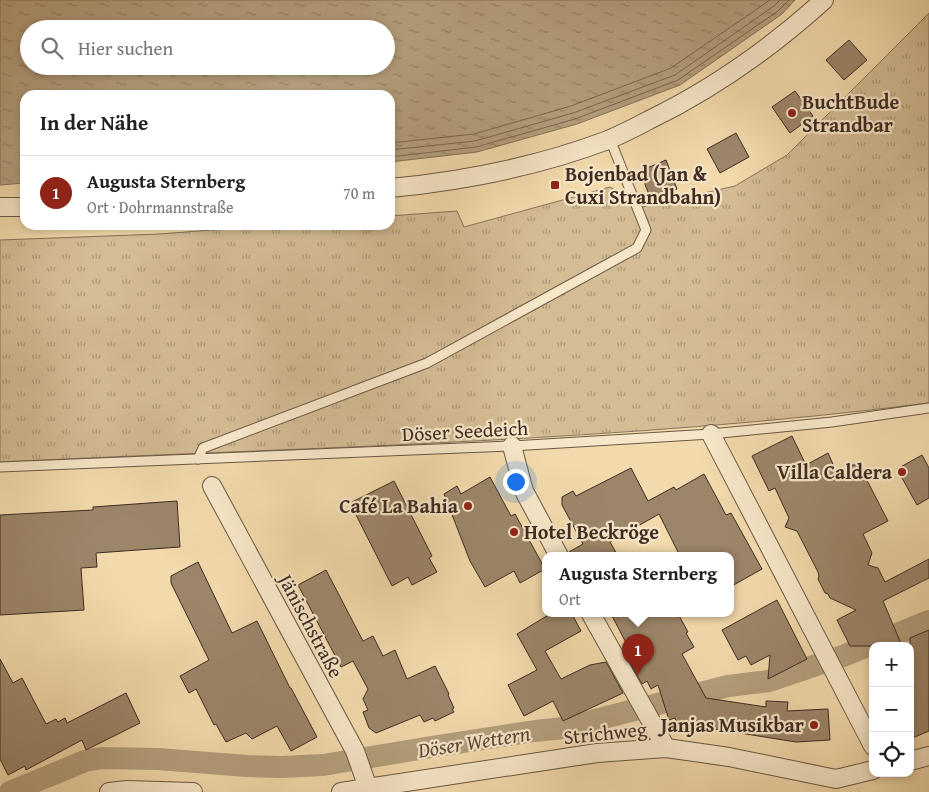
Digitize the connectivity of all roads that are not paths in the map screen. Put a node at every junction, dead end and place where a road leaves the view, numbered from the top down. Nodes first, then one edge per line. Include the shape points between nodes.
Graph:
1 (824, 0) edge
2 (610, 139) junction
3 (395, 187) edge
4 (0, 207) edge
5 (20, 207) edge
6 (929, 408) edge
7 (711, 434) junction
8 (512, 446) junction
9 (198, 459) junction
10 (0, 467) edge
11 (212, 486) dead end
12 (557, 552) edge
13 (592, 617) edge
14 (869, 738) edge
15 (666, 748) junction
16 (929, 756) edge
17 (914, 760) edge
18 (869, 772) edge
19 (839, 786) edge
20 (368, 788) junction
21 (127, 791) edge
22 (109, 792) edge
23 (193, 792) edge
24 (340, 792) edge

1 - 2 street via 775,42 726,77 670,110
2 - 3 street via 534,163 456,180
2 - 9 lane via 646,230 637,248 428,363 203,448
4 - 5 street
6 - 7 lane, Döser Seedeich
7 - 8 lane, Döser Seedeich
7 - 14 street
8 - 9 lane, Döser Seedeich
8 - 12 street via 524,491
9 - 10 lane, Döser Seedeich
11 - 20 street, Jänischstraße via 358,759
13 - 15 street
15 - 19 street, Strichweg via 730,756
15 - 20 street, Strichweg via 597,753
16 - 17 street
18 - 19 street, Strichweg
20 - 24 street, Strichweg
21 - 22 street
21 - 23 street

